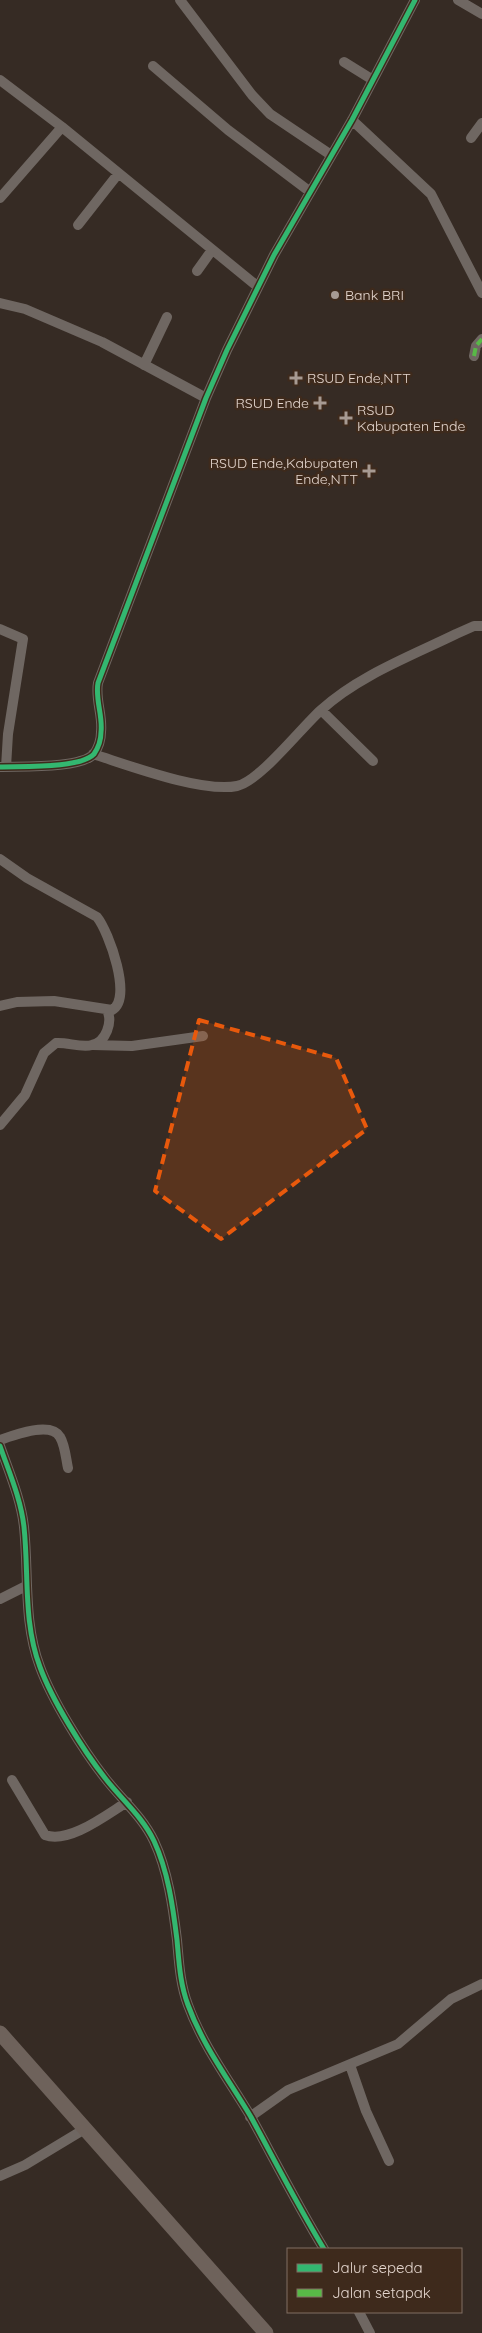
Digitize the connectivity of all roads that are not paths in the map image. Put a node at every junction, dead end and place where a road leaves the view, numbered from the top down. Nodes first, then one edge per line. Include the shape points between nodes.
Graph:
1 (180, 0) edge
2 (415, 0) edge
3 (458, 0) edge
4 (482, 14) edge
5 (344, 62) dead end
6 (153, 66) dead end
7 (0, 80) edge
8 (373, 80) junction
9 (352, 120) junction
10 (482, 123) edge
11 (62, 127) junction
12 (472, 138) dead end
13 (331, 155) junction
14 (118, 174) junction
15 (309, 192) junction
16 (0, 198) edge
17 (78, 225) dead end
18 (212, 250) junction
19 (197, 271) dead end
20 (257, 286) junction
21 (482, 293) edge
22 (0, 303) edge
23 (167, 318) dead end
24 (482, 339) edge
25 (474, 356) dead end
26 (144, 364) junction
27 (206, 398) junction
28 (482, 626) edge
29 (0, 629) edge
30 (321, 710) junction
31 (93, 754) junction
32 (373, 761) dead end
33 (3, 767) edge
34 (0, 858) edge
35 (0, 1006) edge
36 (107, 1010) junction
37 (204, 1036) dead end
38 (92, 1046) junction
39 (0, 1125) edge
40 (0, 1440) edge
41 (0, 1446) edge
42 (68, 1468) dead end
43 (26, 1586) junction
44 (0, 1599) edge
45 (12, 1780) dead end
46 (127, 1802) junction
47 (482, 1984) edge
48 (0, 2034) edge
49 (350, 2065) junction
50 (250, 2117) junction
51 (83, 2130) junction
52 (389, 2161) dead end
53 (0, 2176) edge
54 (323, 2248) edge
55 (360, 2313) edge
56 (266, 2333) edge
57 (370, 2333) edge

1 - 13 street via 270,114
2 - 8 street
3 - 4 street
5 - 8 street
6 - 15 street via 228,130
7 - 11 street
8 - 9 street
9 - 13 street
9 - 21 street via 432,194
10 - 12 street
11 - 14 street
11 - 16 street
13 - 15 street
14 - 17 street
14 - 18 street
15 - 20 street
18 - 19 street
18 - 20 street
20 - 27 street
22 - 26 street via 25,309 66,326
23 - 26 street
24 - 25 street
26 - 27 street
27 - 31 street via 98,683 101,733
28 - 30 street via 465,630 400,661 346,690
29 - 33 street via 23,639
30 - 31 street via 258,774 240,786 172,778
30 - 32 street
31 - 33 street via 62,764
34 - 36 street via 26,878 91,913 102,923 114,954 120,994 117,1007
35 - 36 street via 54,1001
36 - 38 street via 110,1016 107,1031
37 - 38 street via 132,1046
38 - 39 street via 62,1042 51,1046 44,1053 25,1095
40 - 42 street via 47,1429 56,1432 61,1438
41 - 43 street via 21,1509
43 - 44 street
43 - 46 street via 32,1639 52,1694 105,1778
45 - 46 street via 45,1835 52,1838 76,1832
46 - 50 street via 154,1841 165,1872 181,1985 188,2006 209,2049
47 - 49 street via 451,1999 398,2044
48 - 51 highway
49 - 50 street via 288,2090
49 - 52 street
50 - 54 street
51 - 53 street
51 - 56 highway
55 - 57 street

